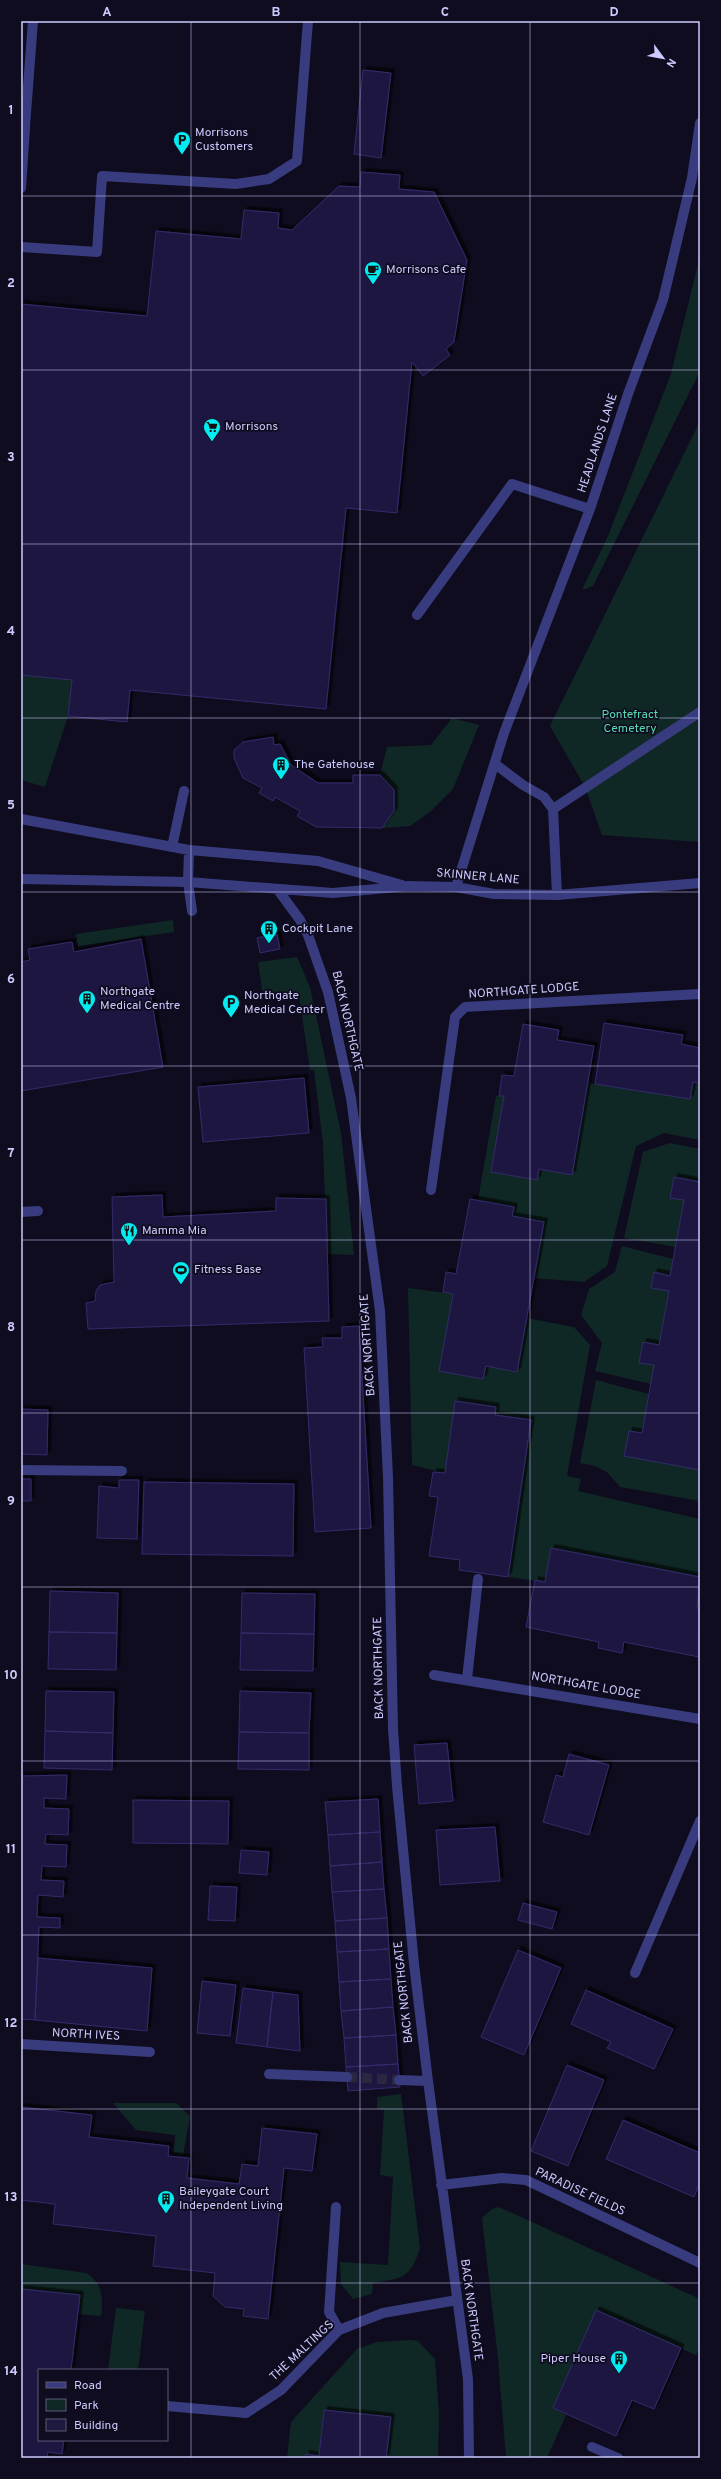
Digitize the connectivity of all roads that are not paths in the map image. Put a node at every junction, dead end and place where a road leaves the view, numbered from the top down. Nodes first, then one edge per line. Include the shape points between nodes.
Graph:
1 (33, 21) edge
2 (308, 21) edge
3 (24, 113) edge
4 (700, 123) edge
5 (21, 188) edge
6 (21, 247) edge
7 (590, 508) junction
8 (417, 615) dead end
9 (700, 712) edge
10 (494, 764) junction
11 (184, 791) dead end
12 (553, 809) junction
13 (21, 819) edge
14 (172, 847) junction
15 (189, 850) junction
16 (21, 879) edge
17 (188, 882) junction
18 (700, 883) edge
19 (408, 886) junction
20 (456, 887) junction
21 (278, 890) junction
22 (557, 895) junction
23 (192, 911) dead end
24 (700, 994) edge
25 (431, 1190) dead end
26 (38, 1211) dead end
27 (21, 1212) edge
28 (21, 1470) edge
29 (122, 1471) dead end
30 (478, 1579) dead end
31 (434, 1675) dead end
32 (467, 1679) junction
33 (700, 1719) edge
34 (700, 1821) edge
35 (697, 1839) edge
36 (636, 1973) dead end
37 (21, 2044) edge
38 (150, 2052) dead end
39 (269, 2074) dead end
40 (347, 2077) tunnel mouth
41 (399, 2080) tunnel mouth
42 (428, 2081) junction
43 (441, 2185) junction
44 (336, 2207) dead end
45 (700, 2263) edge
46 (457, 2300) junction
47 (339, 2330) junction
48 (168, 2406) edge
49 (592, 2447) dead end
50 (469, 2458) edge
51 (618, 2458) edge

1 - 3 street
2 - 6 street via 297,161 269,178 236,184 102,176 97,252
3 - 5 street
4 - 7 street, HEADLANDS LANE via 692,178 663,300
7 - 8 street via 512,484
7 - 10 street, HEADLANDS LANE
9 - 12 street
10 - 12 street via 544,797
10 - 20 street, HEADLANDS LANE
11 - 14 street
12 - 22 street
13 - 14 street
14 - 15 street
15 - 17 street
15 - 19 street via 318,861
16 - 17 street
17 - 21 street
17 - 23 street
18 - 22 street, SKINNER LANE
19 - 20 street, SKINNER LANE
19 - 21 street, SKINNER LANE via 333,893
20 - 22 street, SKINNER LANE via 494,894
21 - 42 street, BACK NORTHGATE via 308,935 328,992 353,1113 380,1311 388,1477 393,1728 410,1932
24 - 25 street, NORTHGATE LODGE via 465,1007 456,1017
26 - 27 street
28 - 29 street
30 - 32 street
31 - 32 street, NORTHGATE LODGE
32 - 33 street, NORTHGATE LODGE
34 - 35 street
35 - 36 street
37 - 38 street, NORTH IVES
39 - 40 street
41 - 42 street
42 - 43 street, BACK NORTHGATE
43 - 45 street, PARADISE FIELDS via 502,2178 526,2180
43 - 46 street, BACK NORTHGATE
44 - 47 street via 329,2312
46 - 47 street, THE MALTINGS via 382,2313
46 - 50 street, BACK NORTHGATE via 468,2379
47 - 48 street, THE MALTINGS via 281,2390 246,2413
49 - 51 street

